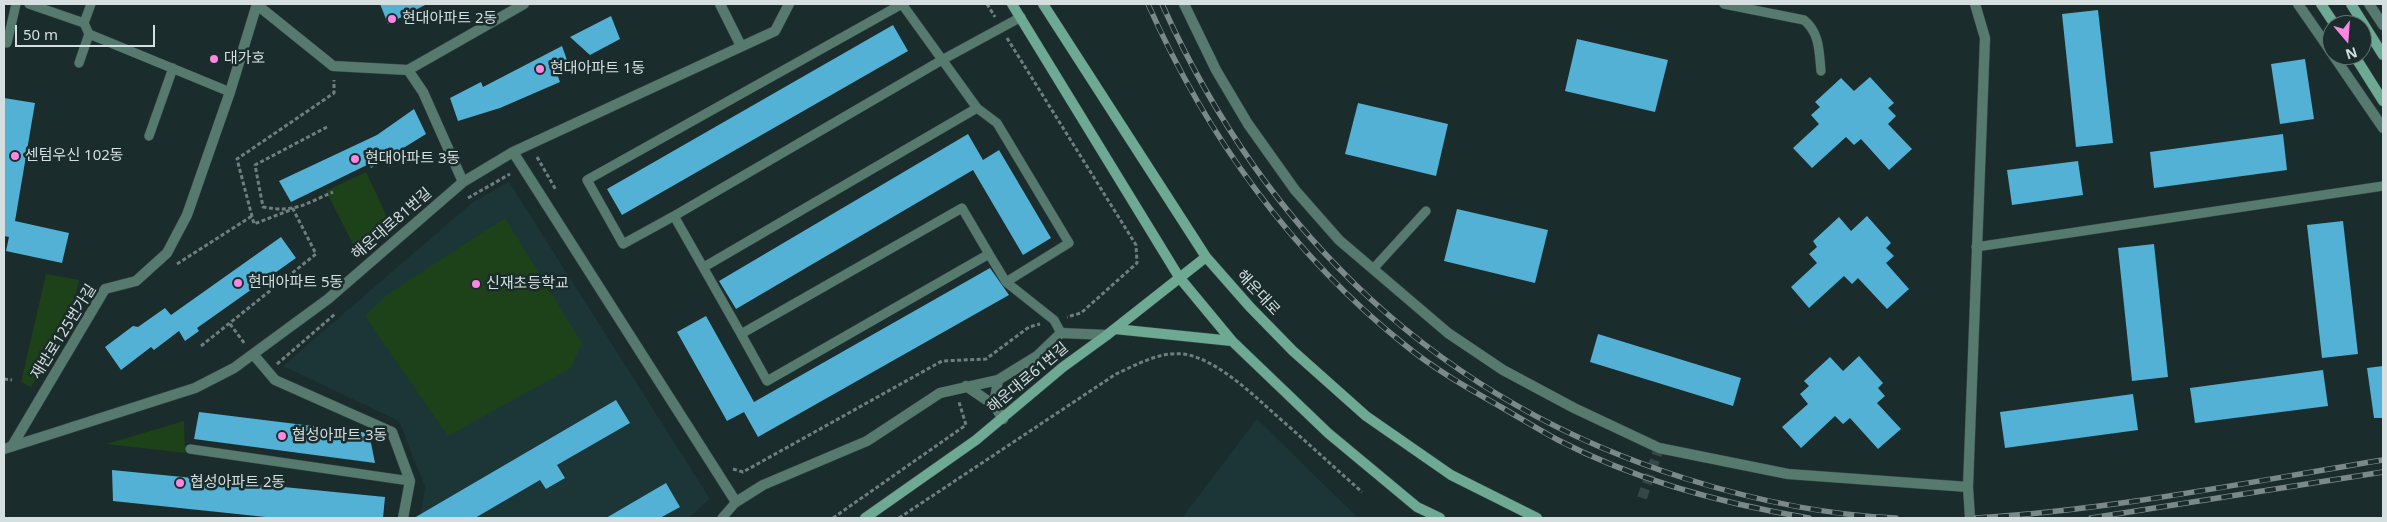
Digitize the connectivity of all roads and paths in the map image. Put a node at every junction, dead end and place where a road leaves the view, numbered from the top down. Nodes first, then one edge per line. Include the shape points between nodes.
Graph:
1 (16, 4) edge
2 (29, 4) edge
3 (91, 4) edge
4 (256, 4) edge
5 (524, 4) edge
6 (720, 4) edge
7 (789, 4) edge
8 (987, 4) edge
9 (1012, 4) edge
10 (1043, 4) edge
11 (1184, 4) edge
12 (1724, 4) edge
13 (1975, 4) edge
14 (2298, 4) edge
15 (2321, 4) edge
16 (2351, 4) edge
17 (2369, 4) edge
18 (2328, 15) edge
19 (1021, 17) junction
20 (84, 22) junction
21 (2383, 25) edge
22 (1001, 28) junction
23 (89, 34) junction
24 (2322, 38) edge
25 (7, 42) dead end
26 (741, 46) junction
27 (2383, 55) edge
28 (942, 60) junction
29 (78, 63) dead end
30 (2340, 65) edge
31 (2360, 65) edge
32 (333, 66) junction
33 (173, 68) junction
34 (408, 70) junction
35 (1821, 72) dead end
36 (230, 92) junction
37 (2383, 101) edge
38 (977, 108) junction
39 (326, 127) dead end
40 (2383, 128) edge
41 (149, 136) dead end
42 (513, 152) junction
43 (510, 174) dead end
44 (463, 182) junction
45 (2383, 186) edge
46 (333, 192) dead end
47 (462, 204) dead end
48 (293, 209) junction
49 (1426, 211) dead end
50 (252, 216) junction
51 (674, 216) junction
52 (1976, 247) junction
53 (989, 254) junction
54 (1206, 257) junction
55 (704, 267) junction
56 (170, 269) dead end
57 (1373, 269) junction
58 (1179, 277) junction
59 (1006, 282) junction
60 (342, 307) dead end
61 (1054, 320) junction
62 (230, 324) junction
63 (1111, 332) junction
64 (1061, 333) junction
65 (741, 334) junction
66 (1232, 341) junction
67 (201, 346) dead end
68 (253, 354) junction
69 (278, 371) dead end
70 (4, 379) edge
71 (12, 380) dead end
72 (998, 380) junction
73 (966, 386) junction
74 (958, 401) dead end
75 (994, 405) junction
76 (1003, 419) junction
77 (8, 448) edge
78 (190, 449) dead end
79 (410, 481) junction
80 (1968, 487) junction
81 (1362, 492) dead end
82 (736, 502) junction
83 (403, 518) edge
84 (722, 518) edge
85 (833, 518) edge
86 (865, 518) edge
87 (899, 518) edge
88 (1440, 518) edge
89 (1537, 518) edge
90 (1970, 518) edge

1 - 25 lane
2 - 20 lane
3 - 20 lane
4 - 32 street
4 - 36 street, 재반로125번가길
5 - 34 street
6 - 26 street
7 - 26 street, 해운대로81번길 via 775,31
8 - 22 path
9 - 19 main road
10 - 54 main road, 해운대로
11 - 57 street via 1216,70 1253,132 1295,190 1339,240
12 - 35 lane via 1804,20 1813,27
13 - 52 street via 1985,38
14 - 24 street
15 - 18 main road
16 - 27 main road
17 - 21 street
19 - 22 lane
19 - 58 main road
20 - 23 lane
22 - 28 lane
22 - 61 path via 1136,246 1137,263 1081,313
23 - 29 lane
23 - 33 lane
26 - 42 street, 해운대로81번길
28 - 38 lane
28 - 51 lane
28 - 51 lane via 902,4 587,180 623,244
30 - 40 street
31 - 37 main road
32 - 34 street
32 - 50 path via 334,93 237,159
33 - 36 lane
33 - 41 lane
34 - 44 street via 423,92
36 - 77 street, 재반로125번가길 via 187,215 167,253 136,281 105,289
38 - 55 lane
38 - 59 lane via 997,123 1069,243
39 - 48 path via 255,165 264,207
42 - 44 street, 해운대로81번길
42 - 82 street
43 - 47 path
44 - 68 street, 해운대로81번길 via 328,299
45 - 52 lane
46 - 48 path
48 - 50 path via 254,224
48 - 62 path via 316,254
49 - 57 lane
50 - 56 path
51 - 55 lane
52 - 80 street
53 - 59 lane
53 - 65 lane via 962,208
53 - 65 lane via 767,381
54 - 58 main road, 해운대로61번길
54 - 89 main road, 해운대로 via 1293,351 1366,416 1451,475
55 - 65 lane
57 - 80 street via 1448,333 1504,370 1659,448 1788,474
58 - 63 main road, 해운대로61번길
58 - 66 main road
59 - 61 lane
60 - 69 path via 275,366
61 - 64 lane
62 - 67 path
62 - 68 path
63 - 64 street
63 - 66 main road
63 - 76 main road, 해운대로61번길 via 1062,367
64 - 72 street via 1038,356
66 - 88 main road via 1328,433 1417,507
68 - 77 street, 해운대로81번길 via 195,388
68 - 79 street via 275,380 392,432
70 - 71 path
72 - 73 street
72 - 75 street
73 - 75 street
73 - 82 street via 940,393 867,441 763,485
74 - 85 path via 966,425
75 - 76 street
76 - 86 main road, 해운대로61번길
78 - 79 lane
79 - 83 street
80 - 90 street
81 - 87 path via 1259,400 1213,364 1188,355 1168,354 1116,374
82 - 84 lane

